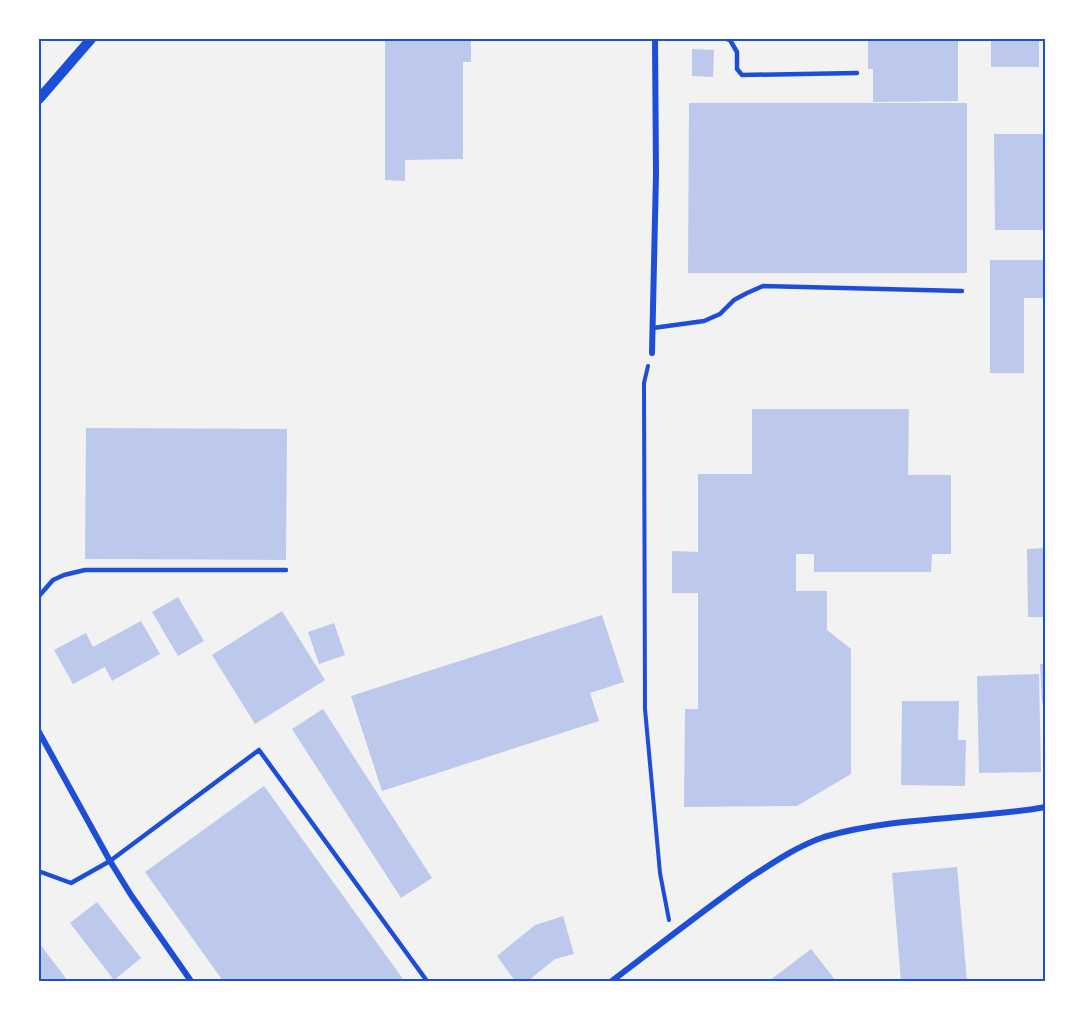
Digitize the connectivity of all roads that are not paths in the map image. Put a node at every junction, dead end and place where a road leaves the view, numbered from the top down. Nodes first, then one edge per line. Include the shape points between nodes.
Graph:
1 (91, 39) edge
2 (655, 39) edge
3 (727, 39) edge
4 (856, 73) dead end
5 (39, 99) edge
6 (962, 291) dead end
7 (653, 328) junction
8 (652, 353) road end
9 (286, 570) dead end
10 (39, 596) edge
11 (39, 732) edge
12 (1046, 807) edge
13 (110, 861) junction
14 (39, 873) edge
15 (191, 981) edge
16 (427, 981) edge
17 (612, 981) edge

1 - 5 street
2 - 7 street
3 - 4 lane via 737,52 737,69 742,75
6 - 7 lane via 763,286 704,321
7 - 8 street
9 - 10 lane via 85,570 53,580
11 - 13 street
12 - 17 street via 865,827 822,838 767,866
13 - 14 lane via 71,883
13 - 15 street
13 - 16 lane via 259,750

